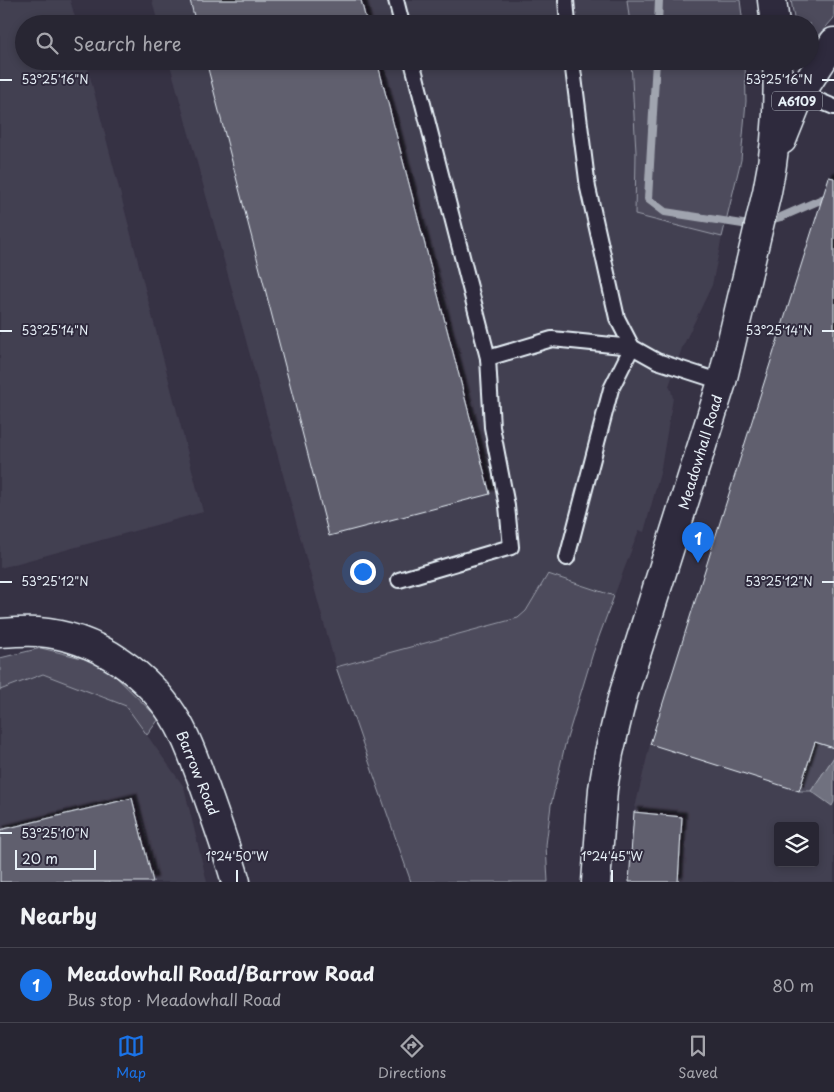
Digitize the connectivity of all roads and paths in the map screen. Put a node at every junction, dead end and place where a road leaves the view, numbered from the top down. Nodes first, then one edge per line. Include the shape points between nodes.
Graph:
1 (396, 0) edge
2 (566, 0) edge
3 (772, 0) edge
4 (400, 15) edge
5 (567, 15) edge
6 (774, 15) edge
7 (834, 42) edge
8 (819, 65) edge
9 (414, 70) edge
10 (573, 70) edge
11 (777, 70) edge
12 (816, 70) edge
13 (801, 93) junction
14 (834, 106) edge
15 (770, 179) junction
16 (632, 347) junction
17 (488, 358) junction
18 (722, 382) junction
19 (567, 558) dead end
20 (399, 580) dead end
21 (0, 633) edge
22 (236, 882) edge
23 (596, 882) edge

1 - 4 lane
2 - 5 lane
3 - 6 main road
7 - 8 main road, Meadowhall Road / A6109
9 - 17 lane
10 - 16 lane via 588,188 617,318
11 - 15 main road, Meadowhall Road / A6109
12 - 13 main road, Meadowhall Road / A6109
13 - 14 lane
13 - 15 main road, Meadowhall Road / A6109
15 - 18 main road, Meadowhall Road / A6109
16 - 17 lane via 552,340
16 - 18 lane via 657,361
16 - 19 lane via 611,389
17 - 20 lane via 492,427 511,547
18 - 23 main road, Meadowhall Road / A6109 via 622,699 603,789
21 - 22 main road, Barrow Road via 39,632 88,644 121,662 147,684 166,706 189,747

